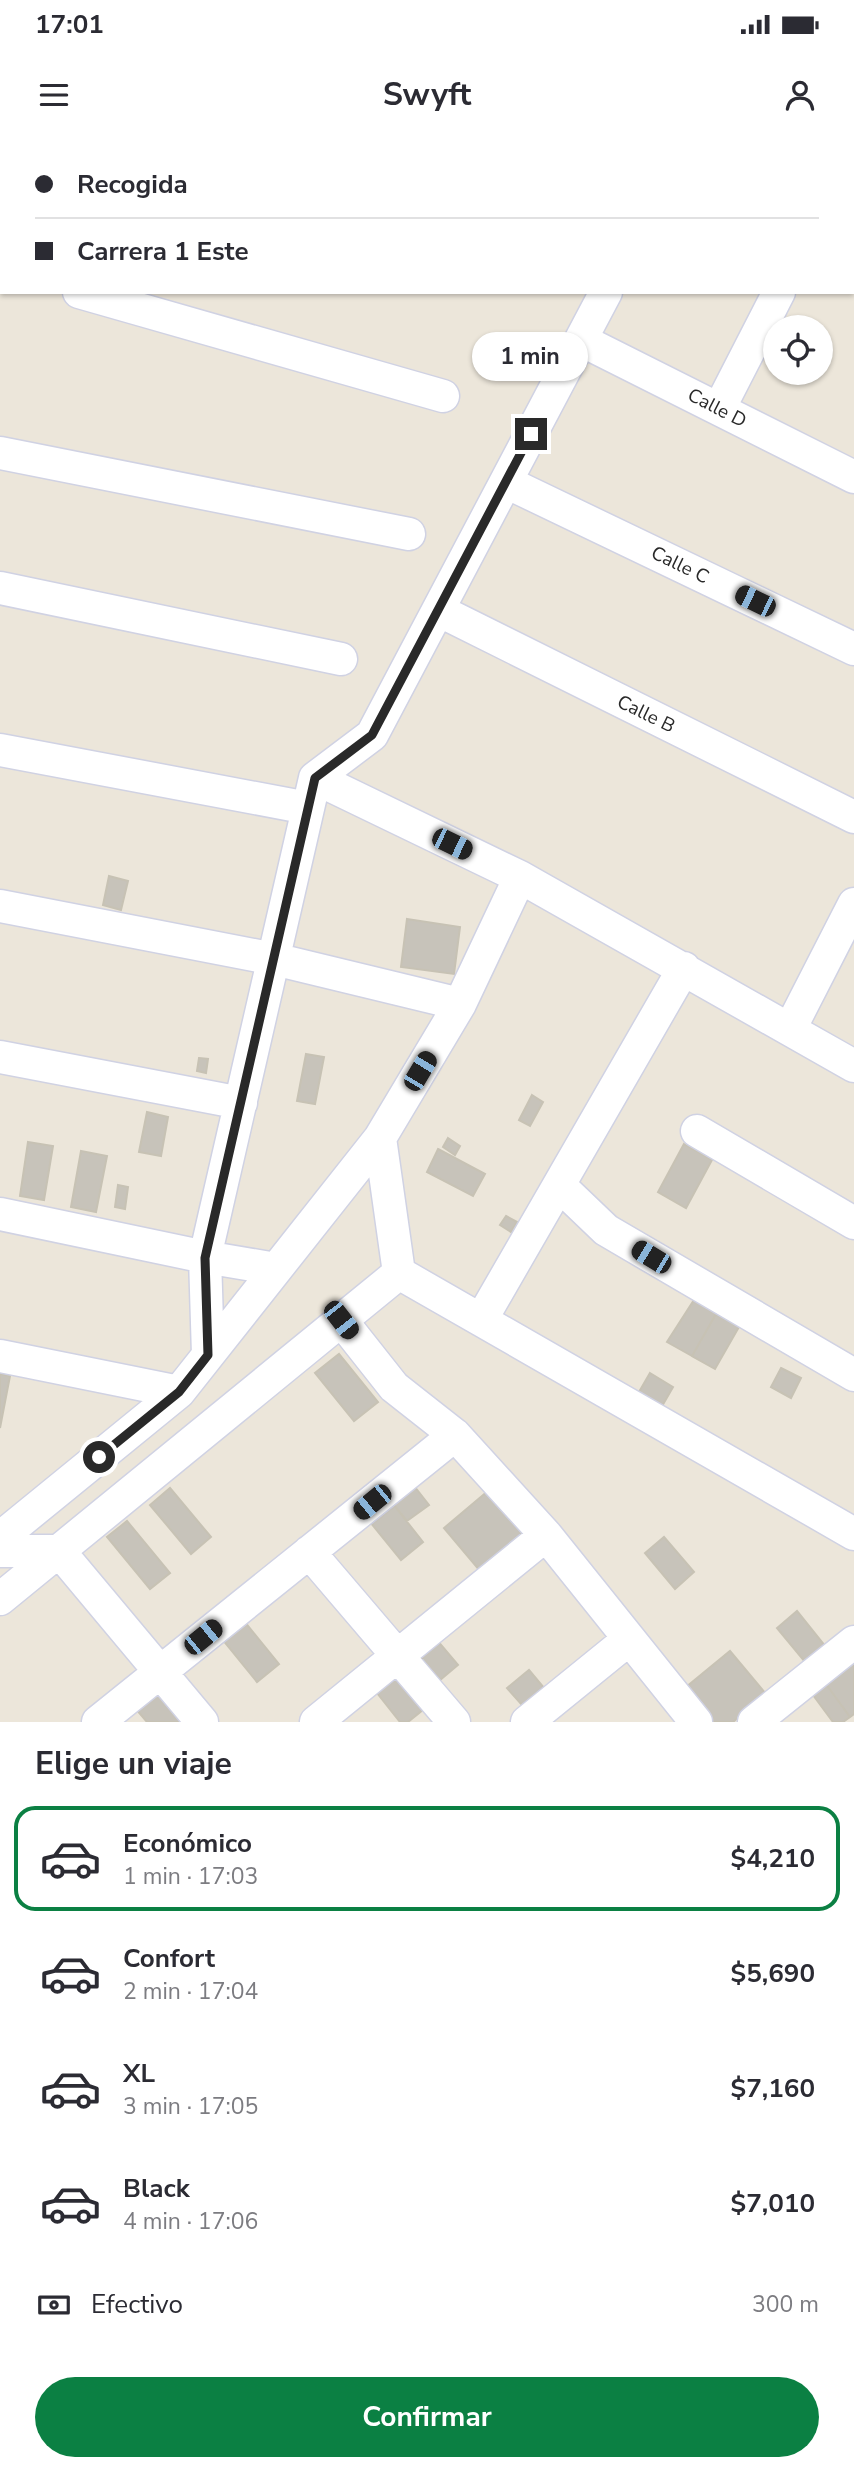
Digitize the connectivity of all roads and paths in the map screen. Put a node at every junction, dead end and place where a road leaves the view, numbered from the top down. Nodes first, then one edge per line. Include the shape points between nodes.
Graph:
1 (86, 294) edge
2 (605, 294) edge
3 (778, 294) edge
4 (581, 340) junction
5 (443, 396) dead end
6 (719, 409) junction
7 (0, 453) edge
8 (854, 477) edge
9 (506, 481) junction
10 (409, 534) dead end
11 (0, 588) edge
12 (438, 610) junction
13 (854, 649) edge
14 (341, 659) dead end
15 (0, 750) edge
16 (315, 778) junction
17 (308, 808) junction
18 (854, 817) edge
19 (520, 877) junction
20 (854, 904) edge
21 (0, 906) edge
22 (274, 959) junction
23 (684, 968) junction
24 (460, 1004) junction
25 (790, 1029) junction
26 (0, 1057) edge
27 (854, 1066) edge
28 (241, 1103) junction
29 (697, 1131) dead end
30 (380, 1138) junction
31 (559, 1185) junction
32 (0, 1214) edge
33 (854, 1223) edge
34 (205, 1258) junction
35 (276, 1269) junction
36 (398, 1273) junction
37 (341, 1320) junction
38 (481, 1320) junction
39 (208, 1355) junction
40 (0, 1356) edge
41 (854, 1375) edge
42 (179, 1392) junction
43 (455, 1435) junction
44 (854, 1534) edge
45 (545, 1535) junction
46 (0, 1538) edge
47 (59, 1550) junction
48 (0, 1551) edge
49 (309, 1552) junction
50 (0, 1599) edge
51 (628, 1640) junction
52 (854, 1642) edge
53 (397, 1656) junction
54 (160, 1672) junction
55 (98, 1722) edge
56 (202, 1722) edge
57 (316, 1722) edge
58 (454, 1722) edge
59 (527, 1722) edge
60 (696, 1722) edge
61 (754, 1722) edge

1 - 5 street
2 - 4 street
3 - 6 street
4 - 6 street, Calle D
4 - 9 street
6 - 8 street, Calle D
7 - 10 street
9 - 12 street
9 - 13 street, Calle C
11 - 14 street
12 - 16 street via 372,735
12 - 18 street, Calle B
15 - 17 street
16 - 17 street
16 - 19 street
17 - 22 street
19 - 23 street
19 - 24 street
20 - 25 street
21 - 22 street
22 - 24 street
22 - 28 street
23 - 25 street
23 - 31 street
24 - 30 street
25 - 27 street
26 - 28 street
28 - 34 street
29 - 33 street
30 - 35 street
30 - 36 street
31 - 38 street
31 - 41 street via 606,1230
32 - 34 street
34 - 35 street
34 - 39 street
35 - 39 street
36 - 37 street
36 - 38 street
37 - 43 street via 394,1387
37 - 47 street
38 - 44 street
39 - 42 street
40 - 42 street
42 - 46 street
43 - 45 street
43 - 49 street
45 - 51 street
45 - 53 street
47 - 48 street
47 - 50 street
47 - 54 street
49 - 53 street
49 - 54 street
51 - 59 street
51 - 60 street
52 - 61 street
53 - 57 street
53 - 58 street
54 - 55 street
54 - 56 street

